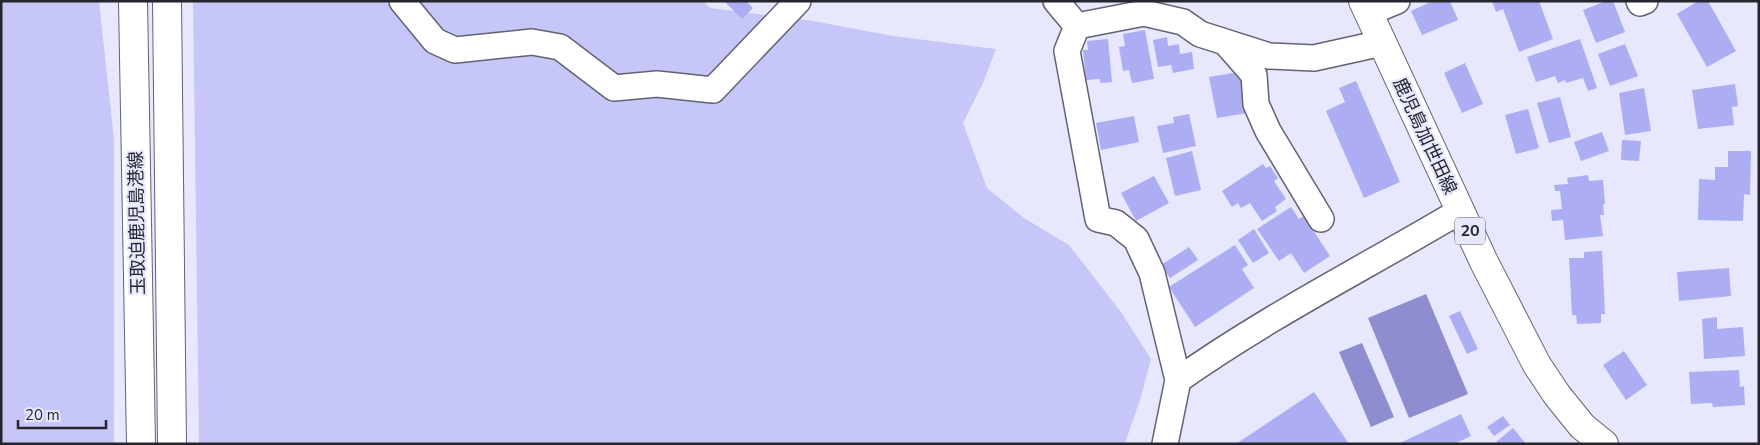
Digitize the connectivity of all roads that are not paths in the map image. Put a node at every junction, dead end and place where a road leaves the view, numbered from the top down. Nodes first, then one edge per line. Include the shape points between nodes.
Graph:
1 (134, 1) edge
2 (167, 1) edge
3 (402, 1) edge
4 (798, 1) edge
5 (1056, 1) edge
6 (1397, 1) edge
7 (1640, 1) edge
8 (1645, 1) edge
9 (1366, 7) edge
10 (1178, 12) edge
11 (1077, 26) junction
12 (1225, 42) junction
13 (1382, 42) junction
14 (1460, 211) junction
15 (1321, 219) dead end
16 (1178, 380) junction
17 (141, 444) edge
18 (172, 444) edge
19 (1165, 444) edge
20 (1604, 444) edge

1 - 17 main road, 玉取迫鹿児島港線
2 - 18 main road, 玉取迫鹿児島港線
3 - 4 street via 435,41 455,50 532,42 560,47 614,88 657,84 713,90
5 - 11 street
6 - 9 street
7 - 8 street via 1640,4
9 - 13 main road, 鹿児島加世田線 / 20
10 - 11 street via 1144,13
10 - 12 street via 1200,34
11 - 16 street via 1067,51 1098,219 1116,223 1136,239 1152,273
12 - 13 street via 1269,56 1314,58
12 - 15 street via 1254,75 1256,104 1268,131
13 - 14 main road, 鹿児島加世田線 / 20
14 - 16 street via 1273,320
14 - 20 main road, 鹿児島加世田線 / 20 via 1536,365 1582,426
16 - 19 street

